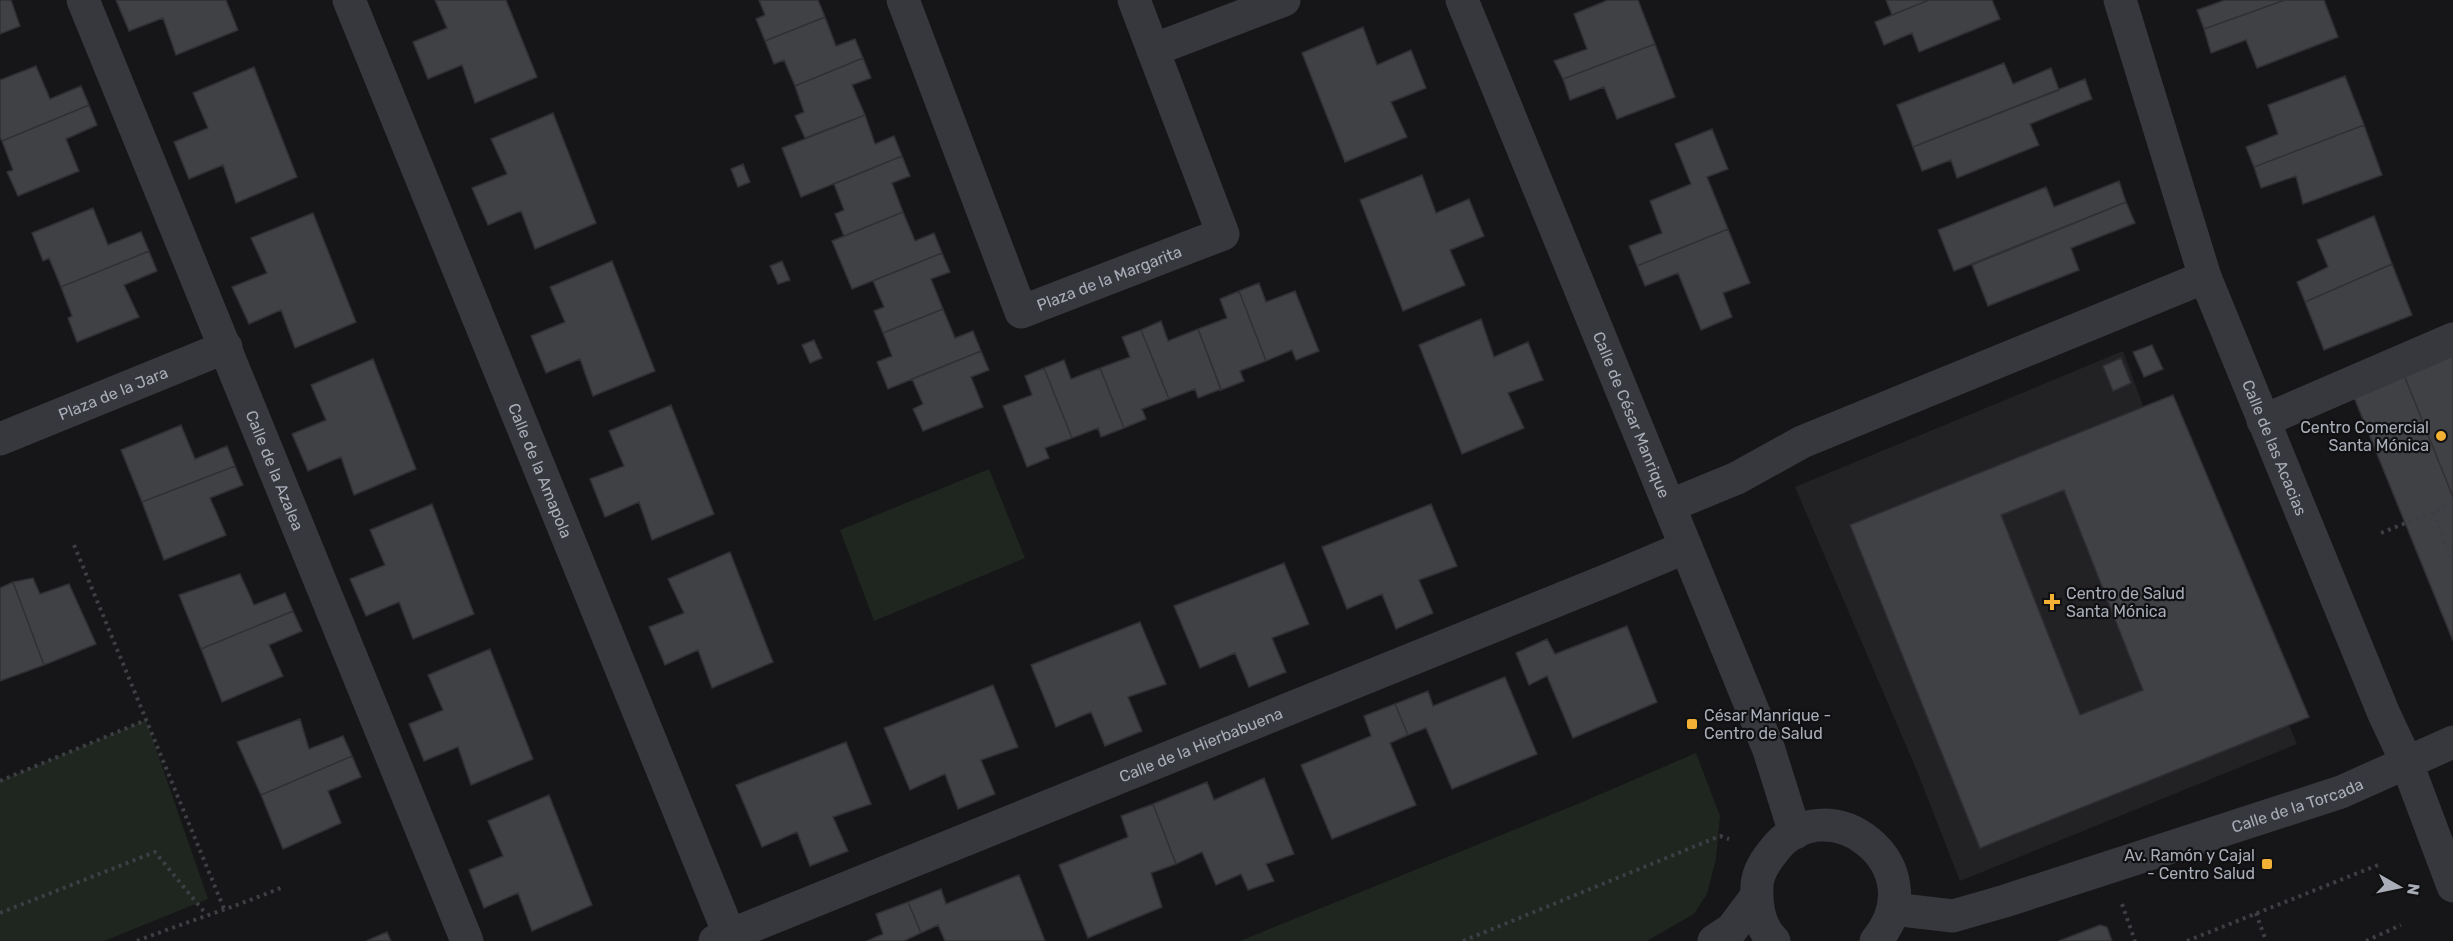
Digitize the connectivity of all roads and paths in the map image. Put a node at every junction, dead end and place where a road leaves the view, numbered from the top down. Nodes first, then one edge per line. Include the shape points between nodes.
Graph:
1 (83, 0) edge
2 (349, 0) edge
3 (903, 0) edge
4 (1134, 0) edge
5 (1284, 0) edge
6 (1462, 0) edge
7 (2120, 0) edge
8 (1153, 50) junction
9 (2205, 277) junction
10 (2453, 339) edge
11 (226, 347) junction
12 (2263, 421) junction
13 (0, 439) edge
14 (2453, 503) edge
15 (1668, 506) junction
16 (2433, 512) junction
17 (2381, 533) dead end
18 (74, 545) dead end
19 (1686, 547) junction
20 (2453, 563) edge
21 (146, 720) junction
22 (2453, 741) edge
23 (2406, 761) junction
24 (0, 782) edge
25 (1795, 833) junction
26 (1729, 839) dead end
27 (2378, 865) dead end
28 (2453, 886) edge
29 (283, 887) dead end
30 (1756, 897) junction
31 (2120, 898) dead end
32 (1893, 909) junction
33 (225, 911) junction
34 (0, 913) edge
35 (2256, 913) junction
36 (206, 914) junction
37 (2401, 926) dead end
38 (726, 939) edge
39 (137, 941) edge
40 (467, 941) edge
41 (1463, 941) edge
42 (1714, 941) edge
43 (1774, 941) edge
44 (1876, 941) edge
45 (2135, 941) edge
46 (2187, 941) edge
47 (2266, 941) edge
48 (2366, 941) edge

1 - 11 street, Calle de la Azalea
2 - 38 street, Calle de la Amapola
3 - 8 street, Plaza de la Margarita via 1021,312 1223,234
4 - 8 street, Plaza de la Margarita
5 - 8 street
6 - 15 street, Calle de César Manrique
7 - 9 street, Calle de las Acacias
9 - 12 street, Calle de las Acacias
9 - 15 street via 1802,442 1737,478
10 - 12 street
11 - 13 street, Plaza de la Jara
11 - 40 street, Calle de la Azalea
12 - 23 street, Calle de las Acacias
14 - 16 path
15 - 19 street, Calle de César Manrique
16 - 17 path
16 - 20 path
18 - 21 path
19 - 25 street, Calle de César Manrique via 1769,750
19 - 38 street, Calle de la Hierbabuena
21 - 24 path
21 - 33 path
22 - 23 street, Calle de la Torcada
23 - 28 street, Calle de las Acacias
23 - 32 street, Calle de la Torcada via 2341,792 2005,901 1953,916
25 - 30 street via 1766,859
25 - 32 street via 1833,826 1869,841 1891,872
26 - 41 path via 1719,836
27 - 35 path
29 - 33 path
30 - 42 street via 1732,929
30 - 43 street via 1760,918
31 - 45 path
32 - 44 street via 1885,931
33 - 36 path
34 - 36 path via 155,852
35 - 46 path
35 - 47 path
36 - 39 path
37 - 48 path

